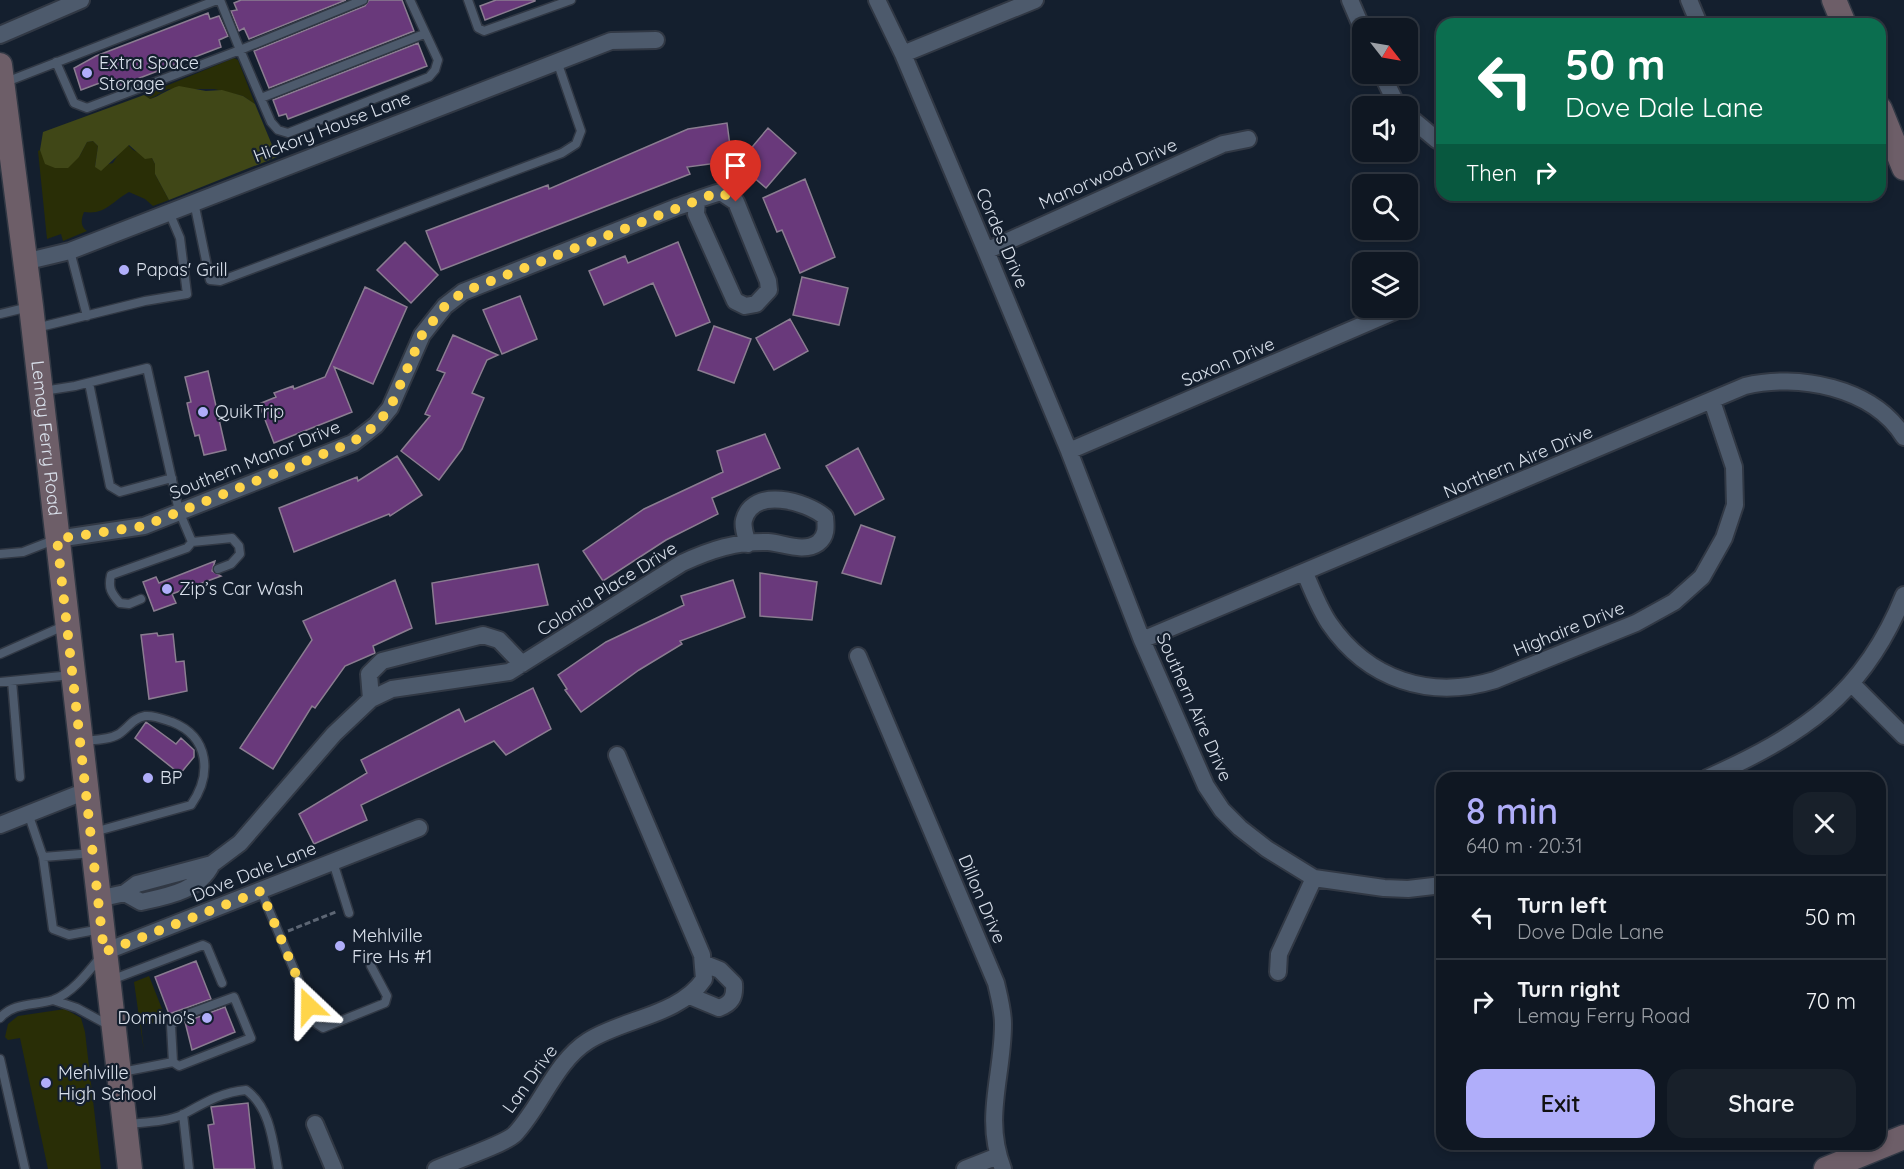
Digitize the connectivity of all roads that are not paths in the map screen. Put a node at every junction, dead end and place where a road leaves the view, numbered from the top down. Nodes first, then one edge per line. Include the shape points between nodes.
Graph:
1 (81, 0) edge
2 (218, 0) edge
3 (363, 0) edge
4 (410, 0) edge
5 (469, 0) edge
6 (571, 0) edge
7 (876, 0) edge
8 (1035, 0) edge
9 (1350, 0) edge
10 (1689, 0) edge
11 (1834, 0) edge
12 (1358, 18) edge
13 (1696, 18) edge
14 (1842, 18) edge
15 (424, 34) junction
16 (0, 35) edge
17 (656, 40) dead end
18 (240, 50) junction
19 (903, 54) junction
20 (557, 61) junction
21 (56, 62) junction
22 (1, 74) edge
23 (261, 98) junction
24 (1418, 124) edge
25 (1886, 124) edge
26 (1248, 139) dead end
27 (1436, 139) edge
28 (6, 161) edge
29 (1904, 168) edge
30 (697, 200) junction
31 (194, 202) junction
32 (169, 211) junction
33 (0, 221) edge
34 (21, 237) junction
35 (70, 251) junction
36 (986, 251) junction
37 (24, 262) junction
38 (0, 314) edge
39 (87, 316) junction
40 (32, 318) junction
41 (1378, 318) edge
42 (89, 382) junction
43 (40, 391) junction
44 (1712, 401) junction
45 (1904, 437) edge
46 (1070, 451) junction
47 (172, 478) junction
48 (1085, 493) joint
49 (179, 511) junction
50 (57, 539) junction
51 (192, 542) junction
52 (748, 543) junction
53 (0, 554) edge
54 (218, 569) dead end
55 (1305, 573) junction
56 (1904, 594) edge
57 (141, 599) dead end
58 (67, 625) junction
59 (1142, 640) junction
60 (0, 654) edge
61 (858, 656) dead end
62 (522, 664) junction
63 (73, 675) junction
64 (12, 681) junction
65 (0, 682) edge
66 (1853, 685) junction
67 (371, 699) junction
68 (1904, 736) edge
69 (80, 741) junction
70 (617, 755) dead end
71 (1720, 772) edge
72 (20, 777) dead end
73 (86, 791) junction
74 (28, 813) junction
75 (0, 825) edge
76 (419, 828) dead end
77 (92, 843) junction
78 (43, 857) junction
79 (333, 862) junction
80 (1314, 878) junction
81 (1436, 886) edge
82 (261, 891) junction
83 (98, 898) junction
84 (349, 910) road end
85 (103, 941) junction
86 (705, 964) junction
87 (371, 966) dead end
88 (1278, 972) dead end
89 (107, 981) junction
90 (222, 983) dead end
91 (690, 996) junction
92 (53, 1000) junction
93 (0, 1018) edge
94 (113, 1028) junction
95 (0, 1059) edge
96 (176, 1064) junction
97 (118, 1072) junction
98 (183, 1114) junction
99 (124, 1124) junction
100 (315, 1124) dead end
101 (1904, 1137) edge
102 (1886, 1144) edge
103 (1872, 1150) edge
104 (1001, 1162) edge
105 (25, 1169) edge
106 (130, 1169) edge
107 (189, 1169) edge
108 (278, 1169) edge
109 (334, 1169) edge
110 (436, 1169) edge
111 (965, 1169) edge
112 (1826, 1169) edge

1 - 16 street
2 - 18 lane
2 - 21 lane
3 - 18 lane
4 - 15 lane
5 - 6 lane via 478,28 484,31
7 - 19 street, Cordes Drive
8 - 19 street
9 - 12 street
10 - 13 street
11 - 14 main road
15 - 23 lane
15 - 23 lane via 438,60 429,76 288,133 271,122
17 - 20 street, Hickory House Lane via 611,41
18 - 21 lane via 87,108 74,104
18 - 23 lane
19 - 36 street, Cordes Drive
20 - 31 street, Hickory House Lane
20 - 31 lane via 581,131 576,144 562,153 220,281 210,280
21 - 22 lane
22 - 28 main road, Lemay Ferry Road
24 - 27 street
25 - 29 main road
26 - 36 street, Manorwood Drive via 1222,144
28 - 34 main road, Lemay Ferry Road
30 - 30 street, Southern Manor Drive via 721,192 736,202 768,281 769,290 756,304 745,306 735,301 696,214
30 - 49 street, Southern Manor Drive via 463,292 432,319 390,408 376,425 344,446
31 - 32 street, Hickory House Lane
32 - 35 street, Hickory House Lane
32 - 39 lane via 180,238 187,294
33 - 34 main road
34 - 37 main road, Lemay Ferry Road
35 - 37 street, Hickory House Lane
35 - 39 lane
36 - 46 street, Cordes Drive
37 - 40 main road, Lemay Ferry Road
38 - 40 lane
39 - 40 lane
40 - 43 main road, Lemay Ferry Road
41 - 46 street, Saxon Drive
42 - 43 lane
42 - 47 lane via 110,486 120,492
42 - 47 lane via 147,368
43 - 50 main road, Lemay Ferry Road
44 - 45 street, Northern Aire Drive via 1767,380 1810,382 1860,399 1880,412
44 - 55 street, Northern Aire Drive
44 - 55 street, Highaire Drive via 1734,468 1735,505 1724,538 1702,577 1674,603 1636,622 1495,680 1438,689 1373,668 1361,658 1329,624
46 - 48 street, Cordes Drive
47 - 49 lane
48 - 59 street, Southern Aire Drive
49 - 50 street, Southern Manor Drive via 144,526
49 - 51 lane
50 - 53 lane via 23,552
50 - 58 main road, Lemay Ferry Road
51 - 54 lane via 232,538 240,554 231,564
51 - 57 lane via 187,548 111,575 111,593 120,603
52 - 52 street, Colonia Place Drive via 810,546 820,542 827,530 825,517 814,507 795,501 759,501 749,509 743,523
52 - 62 street, Colonia Place Drive via 712,549 682,563
55 - 59 street, Northern Aire Drive
56 - 66 street via 1893,623
58 - 60 lane
58 - 63 main road, Lemay Ferry Road
59 - 80 street, Southern Aire Drive via 1206,786 1222,810 1268,849
61 - 104 street, Dillon Drive via 996,982 1003,1023 992,1121
62 - 67 street, Colonia Place Drive via 509,672 478,678 392,689
62 - 67 street via 499,640 483,635 382,661 369,674
63 - 64 lane
63 - 69 main road, Lemay Ferry Road
64 - 65 lane
64 - 72 lane
66 - 68 street
66 - 71 street via 1816,719 1760,754
67 - 83 street, Colonia Place Drive via 334,734 240,843 212,864 199,882 141,902 125,893
69 - 73 main road, Lemay Ferry Road
69 - 77 lane via 112,737 136,719 149,715 190,731 204,762 205,777 191,805
70 - 86 street
73 - 74 street
73 - 77 main road, Lemay Ferry Road
74 - 75 street
74 - 78 lane
76 - 79 street, Dove Dale Lane
77 - 78 lane
77 - 83 main road, Lemay Ferry Road
78 - 85 lane via 53,929
79 - 82 street, Dove Dale Lane
79 - 84 lane
80 - 81 street, Southern Aire Drive via 1384,888
80 - 88 street via 1279,954
82 - 85 street, Dove Dale Lane
82 - 87 lane via 317,1024 323,1028 385,1003 387,996
83 - 85 main road, Lemay Ferry Road
85 - 89 main road, Lemay Ferry Road
85 - 92 lane via 83,977
86 - 91 street via 704,979
86 - 91 street via 720,970 734,984 735,995 720,1008
89 - 90 lane via 203,945
89 - 94 main road, Lemay Ferry Road
91 - 110 street, Lan Drive via 588,1041 569,1055 514,1136
92 - 93 lane via 21,1005
92 - 94 lane via 84,1011
94 - 97 main road, Lemay Ferry Road
95 - 105 lane
96 - 96 lane via 251,1038 234,997 177,1018 171,1026
96 - 97 lane
97 - 99 main road, Lemay Ferry Road
98 - 99 lane via 160,1121
98 - 107 lane
98 - 108 lane via 200,1103 246,1090 265,1114
99 - 106 main road, Lemay Ferry Road
100 - 109 street
101 - 102 main road
103 - 112 main road
104 - 111 street

